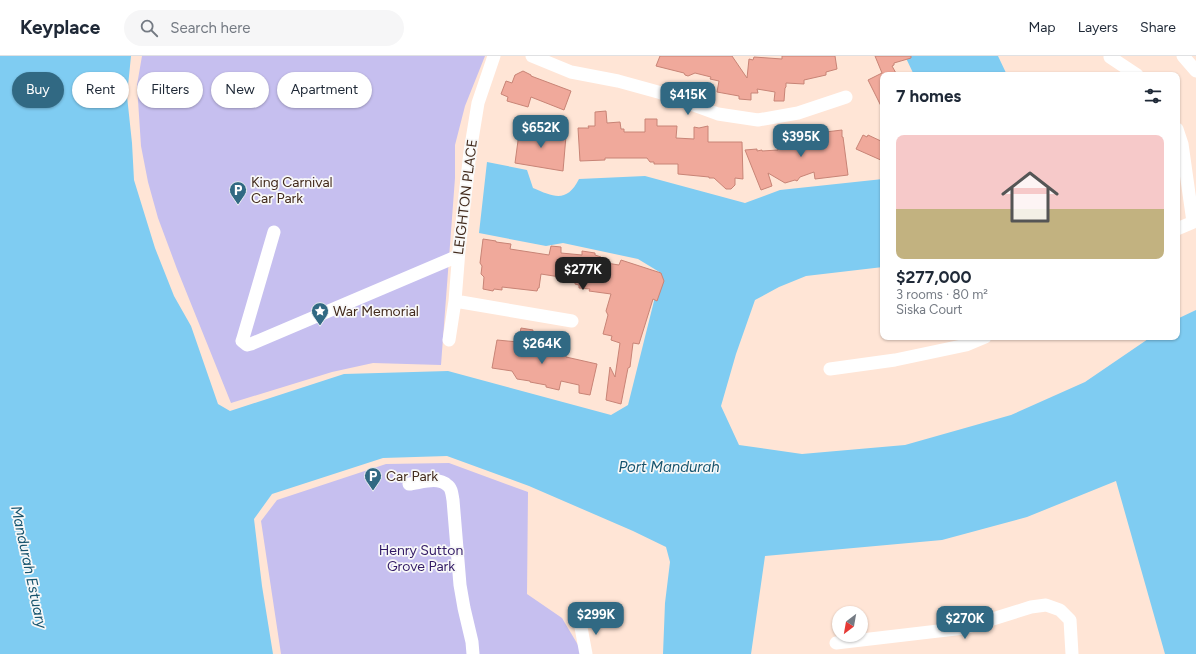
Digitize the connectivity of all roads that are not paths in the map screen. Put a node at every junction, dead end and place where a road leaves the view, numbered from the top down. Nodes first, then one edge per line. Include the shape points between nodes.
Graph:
1 (494, 56) edge
2 (532, 56) edge
3 (1183, 56) edge
4 (1110, 57) edge
5 (1196, 71) edge
6 (1133, 72) edge
7 (846, 97) dead end
8 (1180, 138) edge
9 (1195, 222) edge
10 (1180, 228) edge
11 (274, 232) dead end
12 (458, 256) junction
13 (455, 302) junction
14 (572, 321) dead end
15 (449, 340) dead end
16 (978, 340) edge
17 (830, 369) dead end
18 (408, 484) dead end
19 (580, 622) dead end
20 (836, 643) dead end
21 (473, 654) edge
22 (586, 654) edge
23 (1072, 654) edge

1 - 12 street, LEIGHTON PLACE via 478,103
2 - 7 street via 571,72 658,92 718,114 758,120 798,113
3 - 5 street
4 - 6 street
8 - 9 street
9 - 10 street
11 - 12 street via 242,341 247,344
12 - 13 street, LEIGHTON PLACE
13 - 14 street
13 - 15 street, LEIGHTON PLACE
16 - 17 street via 966,345 896,360
18 - 21 street via 439,481 447,484 451,490 454,500 460,585
19 - 22 street
20 - 23 street via 964,628 1046,604 1060,610 1070,620

